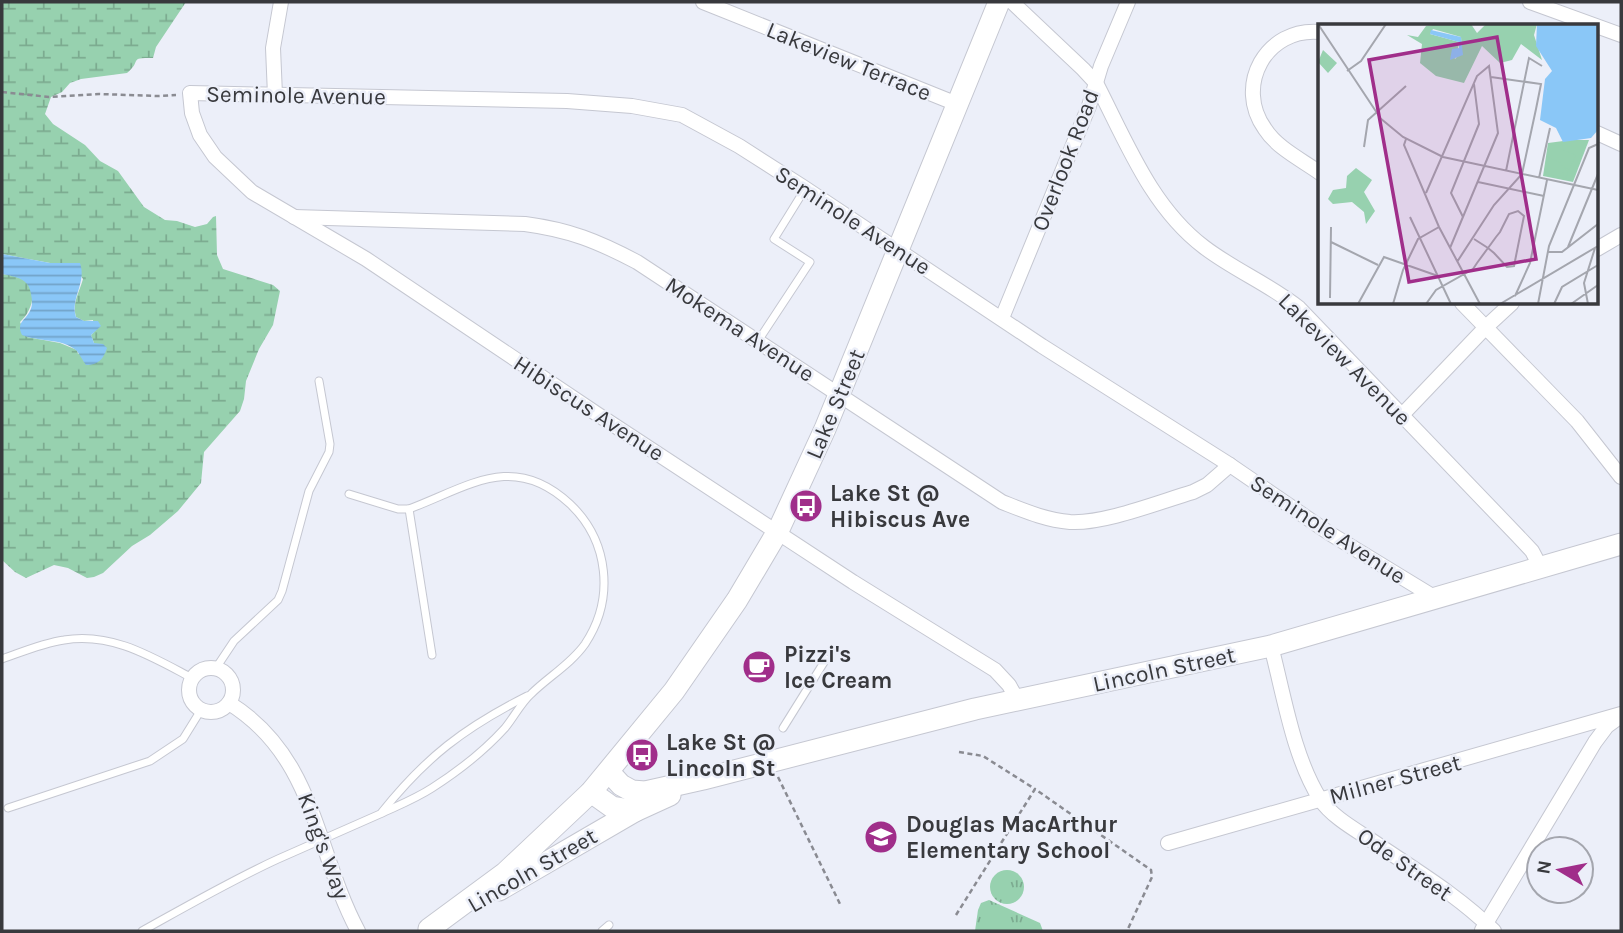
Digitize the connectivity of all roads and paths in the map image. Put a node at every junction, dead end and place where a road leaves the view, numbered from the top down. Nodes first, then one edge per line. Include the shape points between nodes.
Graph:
1 (281, 2) edge
2 (703, 2) edge
3 (999, 2) edge
4 (1012, 2) edge
5 (1128, 2) edge
6 (1530, 2) edge
7 (1591, 24) edge
8 (1598, 27) edge
9 (1318, 32) edge
10 (1621, 35) edge
11 (1096, 83) junction
12 (2, 92) edge
13 (190, 93) junction
14 (275, 95) junction
15 (957, 104) junction
16 (1598, 133) edge
17 (1621, 144) edge
18 (1318, 172) edge
19 (805, 188) junction
20 (293, 217) junction
21 (1621, 234) edge
22 (1598, 248) edge
23 (898, 249) junction
24 (1463, 304) edge
25 (1511, 304) edge
26 (1002, 318) junction
27 (1486, 327) junction
28 (758, 341) junction
29 (319, 381) dead end
30 (840, 395) junction
31 (1402, 415) junction
32 (1230, 466) junction
33 (1621, 477) edge
34 (349, 494) dead end
35 (409, 509) junction
36 (778, 531) junction
37 (1621, 544) edge
38 (1541, 568) junction
39 (1434, 597) junction
40 (1271, 646) junction
41 (432, 655) dead end
42 (2, 659) edge
43 (827, 659) dead end
44 (216, 668) junction
45 (192, 678) junction
46 (530, 695) junction
47 (1018, 701) junction
48 (229, 703) junction
49 (201, 710) junction
50 (1621, 715) edge
51 (783, 728) dead end
52 (959, 752) dead end
53 (609, 772) junction
54 (776, 772) dead end
55 (703, 779) junction
56 (1035, 789) junction
57 (591, 792) junction
58 (1321, 800) junction
59 (8, 808) dead end
60 (635, 811) junction
61 (382, 813) junction
62 (323, 840) junction
63 (1168, 843) dead end
64 (841, 906) dead end
65 (956, 915) dead end
66 (610, 925) dead end
67 (1487, 929) edge
68 (426, 930) edge
69 (142, 931) edge
70 (358, 931) edge
71 (602, 931) edge
72 (1127, 931) edge

1 - 14 street via 273,48
2 - 15 street, Lakeview Terrace
3 - 15 street, Lake Street
4 - 11 street, Lakeview Avenue
5 - 11 street, Overlook Road
6 - 7 street
8 - 10 street
9 - 18 street via 1299,33 1269,50 1256,71 1254,97 1256,116 1266,132
11 - 26 street, Overlook Road
11 - 31 street, Lakeview Avenue via 1163,207 1205,248 1299,308
12 - 13 path via 49,97
13 - 14 street, Seminole Avenue
13 - 20 street, Hibiscus Avenue via 200,135 215,157 252,192
14 - 19 street, Seminole Avenue via 567,101 662,110 708,128
15 - 23 street, Lake Street
16 - 17 street
19 - 23 street, Seminole Avenue
19 - 28 lane via 774,239 810,262
20 - 28 street, Mokema Avenue via 525,224 573,233 637,262
20 - 36 street, Hibiscus Avenue via 366,259
21 - 22 street
23 - 26 street, Seminole Avenue
23 - 30 street, Lake Street
24 - 27 street
25 - 27 street
26 - 32 street, Seminole Avenue
27 - 31 street
27 - 33 street via 1577,421
28 - 30 street, Mokema Avenue
29 - 44 lane via 329,452 309,491 282,591 234,641
30 - 32 street, Mokema Avenue via 1002,502 1049,519 1096,520 1193,492
30 - 36 street, Lake Street
31 - 38 street, Lakeview Avenue via 1524,542
32 - 39 street, Seminole Avenue
34 - 35 lane
35 - 41 lane
35 - 46 lane via 476,481 508,477 550,488 589,526 604,566 597,621 584,645
36 - 47 street, Hibiscus Avenue via 995,670
36 - 53 street, Lake Street via 699,657
37 - 38 street, Lincoln Street
38 - 39 street, Lincoln Street
39 - 40 street, Lincoln Street
40 - 47 street, Lincoln Street
40 - 58 street, Ode Street via 1291,726
42 - 45 lane via 67,639 99,638
43 - 51 lane
44 - 45 street via 202,669
44 - 48 street via 230,678 233,692
45 - 49 street via 190,697
46 - 61 lane via 453,738
46 - 61 lane via 481,750 433,788
47 - 55 street, Lincoln Street
48 - 49 street via 211,712
48 - 62 street, King's Way via 256,722 285,760 304,789
49 - 59 lane via 183,739 150,761
50 - 58 street, Milner Street
50 - 67 street via 1595,742
52 - 56 path via 983,756
53 - 55 street, Lincoln Street via 621,785 645,792
53 - 57 street, Lincoln Street
54 - 64 path
55 - 60 street, Lincoln Street
56 - 65 path
56 - 72 path via 1151,870
57 - 60 street, Lincoln Street via 612,807
57 - 68 street, Lincoln Street via 505,873
58 - 63 street, Milner Street
58 - 67 street, Ode Street via 1344,822 1462,903
60 - 68 street, Lincoln Street
61 - 62 lane
62 - 69 lane
62 - 70 street, King's Way
66 - 71 lane

